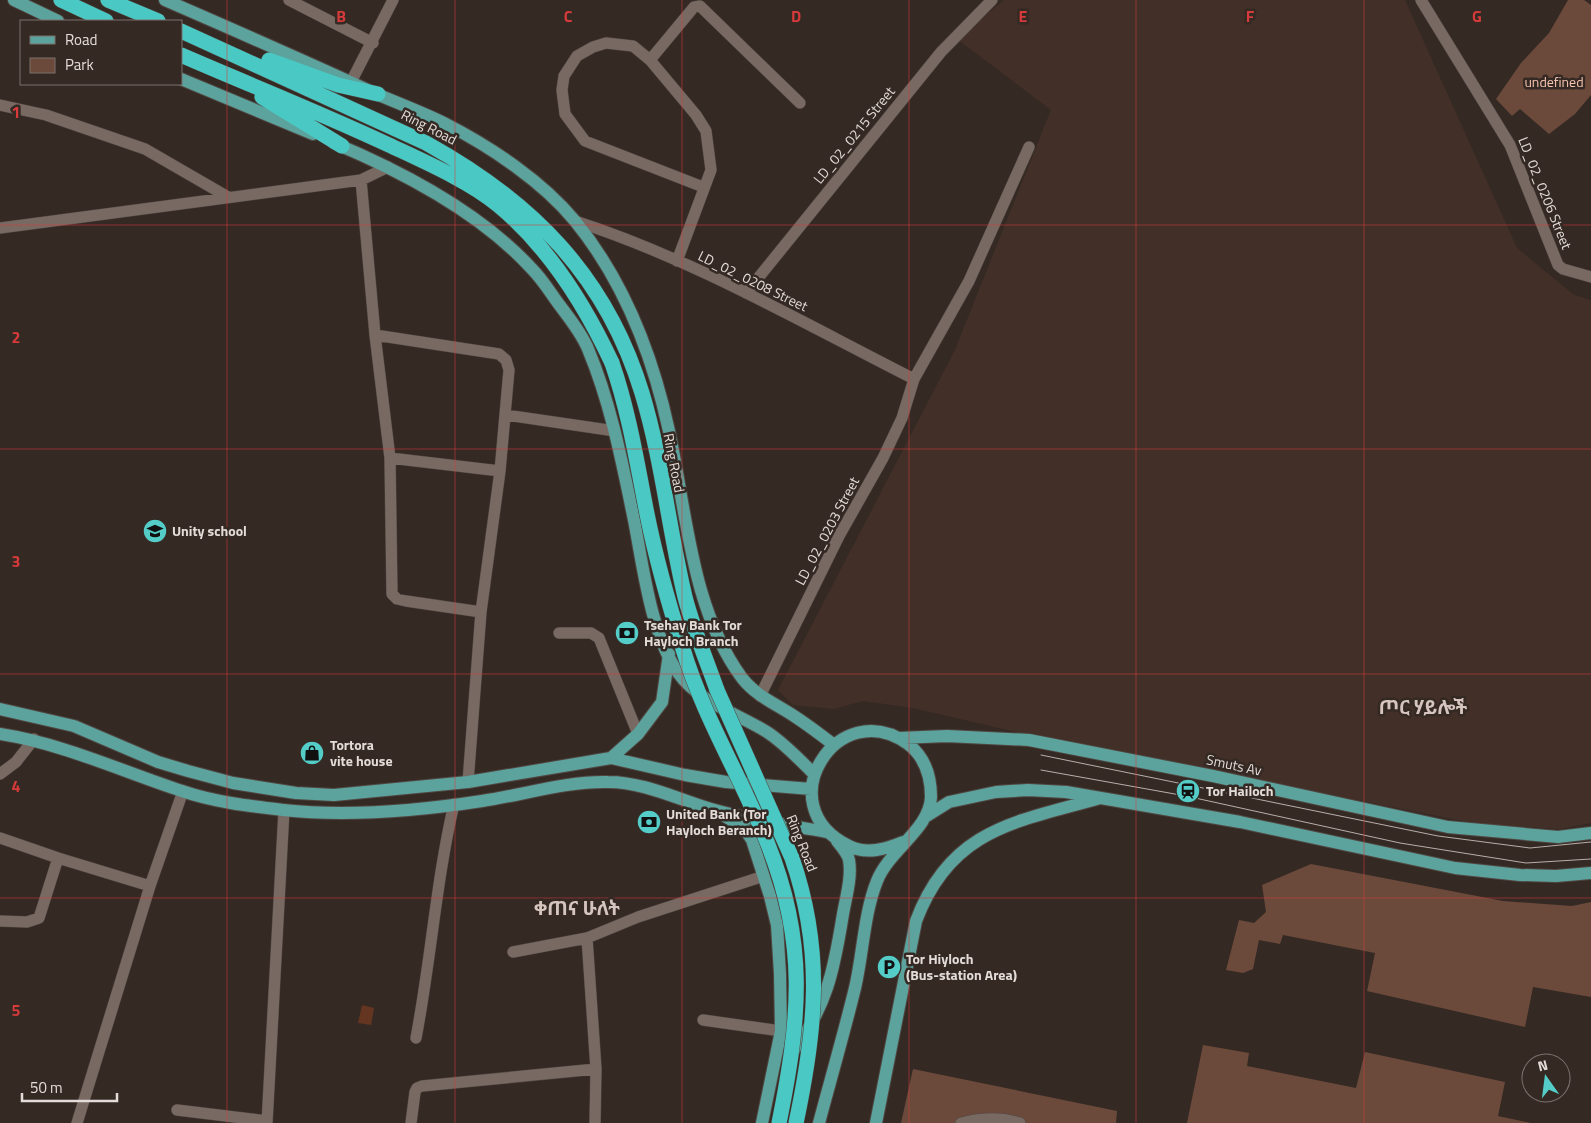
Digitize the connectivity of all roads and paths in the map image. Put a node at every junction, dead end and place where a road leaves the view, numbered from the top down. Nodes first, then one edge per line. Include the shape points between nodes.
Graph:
1 (14, 0) edge
2 (61, 0) edge
3 (108, 0) edge
4 (165, 0) edge
5 (290, 0) edge
6 (393, 0) edge
7 (992, 0) edge
8 (1421, 0) edge
9 (56, 20) edge
10 (104, 20) edge
11 (156, 20) edge
12 (182, 31) edge
13 (373, 42) junction
14 (226, 50) junction
15 (182, 55) edge
16 (650, 60) junction
17 (225, 74) junction
18 (182, 79) edge
19 (351, 82) junction
20 (378, 94) junction
21 (800, 103) dead end
22 (0, 105) edge
23 (342, 146) junction
24 (1029, 147) dead end
25 (388, 168) junction
26 (361, 180) junction
27 (703, 187) junction
28 (228, 197) junction
29 (575, 221) junction
30 (0, 228) edge
31 (677, 261) junction
32 (1591, 275) edge
33 (746, 293) junction
34 (375, 335) junction
35 (914, 379) junction
36 (506, 415) junction
37 (615, 431) junction
38 (390, 458) junction
39 (500, 471) junction
40 (480, 612) junction
41 (559, 633) dead end
42 (669, 654) junction
43 (760, 696) junction
44 (0, 709) edge
45 (0, 734) edge
46 (638, 734) junction
47 (899, 738) junction
48 (34, 739) junction
49 (834, 745) junction
50 (611, 758) junction
51 (0, 774) edge
52 (814, 774) junction
53 (468, 782) junction
54 (811, 789) junction
55 (385, 791) junction
56 (183, 792) junction
57 (1102, 798) junction
58 (454, 804) junction
59 (710, 808) junction
60 (284, 810) junction
61 (386, 811) junction
62 (925, 817) junction
63 (828, 832) junction
64 (1591, 833) edge
65 (0, 838) edge
66 (837, 841) junction
67 (904, 842) junction
68 (58, 858) junction
69 (1591, 873) edge
70 (764, 876) junction
71 (150, 886) junction
72 (0, 921) edge
73 (587, 938) junction
74 (513, 952) dead end
75 (703, 1020) dead end
76 (781, 1031) junction
77 (416, 1038) dead end
78 (596, 1070) junction
79 (771, 1080) junction
80 (177, 1110) dead end
81 (267, 1122) edge
82 (77, 1123) edge
83 (411, 1123) edge
84 (595, 1123) edge
85 (762, 1123) edge
86 (779, 1123) edge
87 (796, 1123) edge
88 (819, 1123) edge
89 (876, 1123) edge
90 (961, 1123) edge
91 (1020, 1123) edge

1 - 9 main road
2 - 10 highway
3 - 11 highway
4 - 19 main road
5 - 13 street
6 - 13 street
7 - 33 street, LD_02_0215 Street via 941,52
8 - 32 street, LD_02_0206 Street via 1510,145 1558,265
12 - 14 highway, Ring Road
13 - 19 street
14 - 20 highway
14 - 87 highway, Ring Road, bridge via 426,143 487,180 531,215 563,247 611,318 629,356 647,413 685,598 698,639 717,690 792,858 805,905 811,933 815,996 810,1050
15 - 17 highway
16 - 21 street via 694,7 700,6
16 - 27 street via 706,130 711,170
16 - 27 street via 633,46 620,43 606,43 577,56 564,76 562,90 566,114 585,141
17 - 23 highway
17 - 86 highway, bridge via 440,168 498,204 545,252 594,326 620,386 652,534 683,650 707,711 768,842 789,913 796,953 796,1020
18 - 23 main road
19 - 20 main road
20 - 29 main road via 447,124 513,165
22 - 28 street via 46,115 145,149
23 - 25 main road
24 - 35 street, LD_02_0203 Street via 969,281
25 - 26 street
25 - 37 main road via 448,200 510,247 533,270 587,347
26 - 28 street
26 - 34 street
27 - 31 street
28 - 30 street
29 - 31 street, LD_02_0208 Street via 618,235
29 - 43 main road via 608,269 641,334 669,429 697,572 710,612 726,652 744,680
31 - 33 street, LD_02_0208 Street
33 - 35 street, LD_02_0208 Street
34 - 36 street via 500,354 509,370
34 - 38 street
35 - 43 street, LD_02_0203 Street via 902,418 883,458 839,536
36 - 37 street
36 - 39 street
37 - 42 main road via 650,597
38 - 39 street
38 - 40 street via 392,594 406,601
39 - 40 street
40 - 53 street
41 - 46 street via 591,633 600,638
42 - 46 main road via 662,702
42 - 52 main road via 687,684 714,703 768,732
43 - 49 main road via 795,716
44 - 55 main road via 74,726 158,762 233,783 334,795
45 - 48 main road
46 - 50 main road
47 - 49 main road via 883,732 866,732 849,736
47 - 62 main road via 914,749 925,764 931,781 931,800
47 - 64 main road, Smuts Av via 948,736 1029,740 1448,827 1558,837
48 - 51 street via 16,762
48 - 56 main road
49 - 52 main road
50 - 53 main road
50 - 54 main road via 710,779
52 - 54 main road
53 - 55 main road
54 - 63 main road via 816,812
55 - 61 main road
56 - 60 main road
56 - 71 street
57 - 62 main road via 1066,792 1003,791 949,802
57 - 69 main road via 1455,868 1520,875
57 - 89 main road via 1006,824 984,836 938,876 916,921
58 - 59 main road via 585,782 608,782 636,785
58 - 61 main road
58 - 77 street
59 - 63 main road
59 - 70 main road via 744,828 752,840
60 - 61 main road
60 - 81 street
62 - 67 main road
63 - 66 main road
65 - 68 street
66 - 67 main road via 870,851 888,849
66 - 79 main road via 849,860 848,888 834,968 823,1002 802,1040
67 - 88 main road via 877,881 855,988
68 - 71 street
68 - 72 street via 39,918 27,922
70 - 73 street via 638,917
70 - 76 main road via 777,925
71 - 82 street
73 - 74 street
73 - 78 street
75 - 76 street
76 - 79 main road
78 - 83 street via 422,1086 415,1092
78 - 84 street
79 - 85 main road
80 - 81 street
90 - 91 street via 1006,1119

